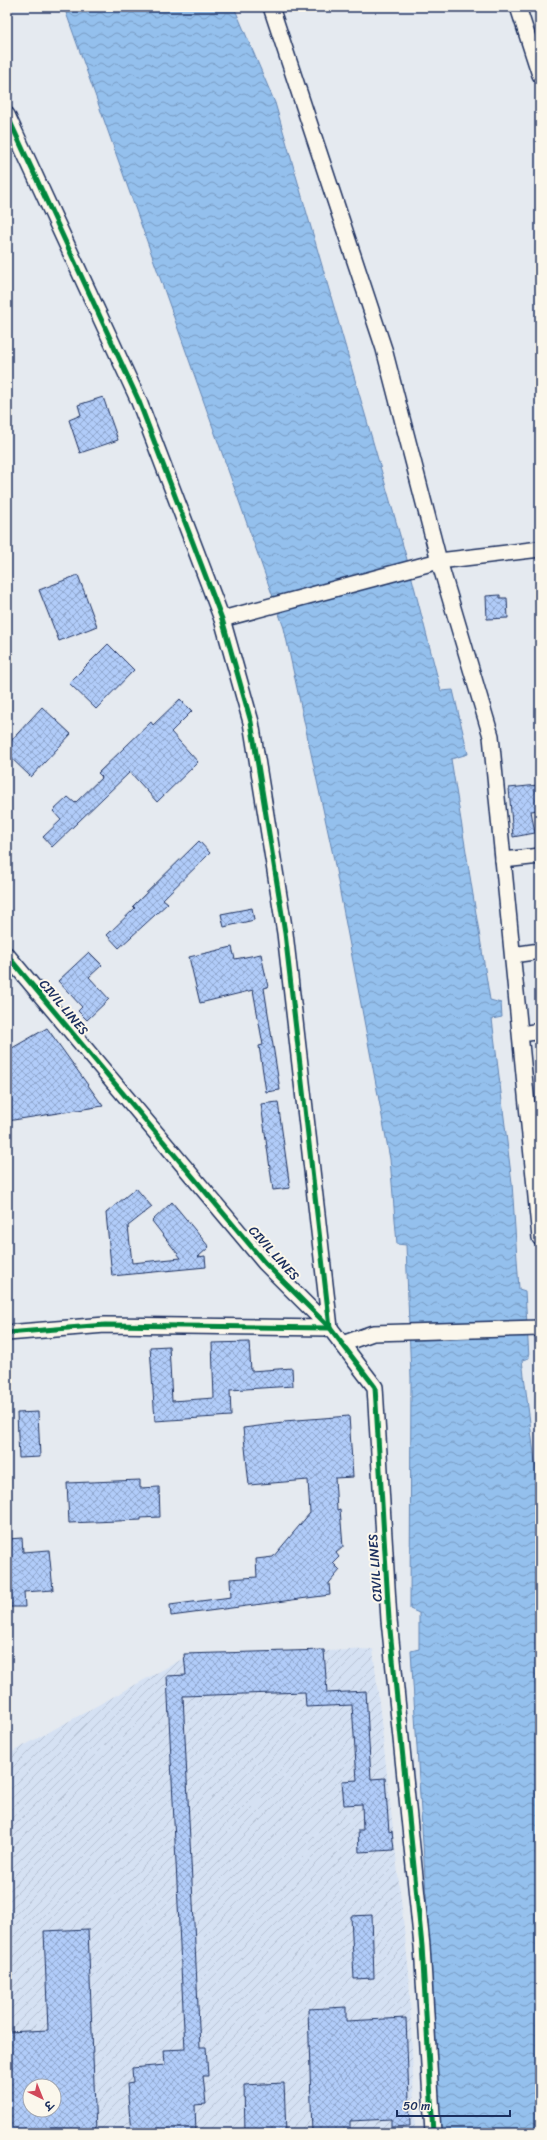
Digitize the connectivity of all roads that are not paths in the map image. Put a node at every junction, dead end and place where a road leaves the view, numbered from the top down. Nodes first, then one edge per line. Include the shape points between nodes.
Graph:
1 (271, 7) edge
2 (518, 7) edge
3 (540, 75) edge
4 (7, 115) edge
5 (540, 549) edge
6 (439, 561) junction
7 (222, 619) junction
8 (540, 856) edge
9 (504, 860) junction
10 (540, 951) edge
11 (7, 955) edge
12 (513, 955) junction
13 (540, 1238) edge
14 (330, 1328) junction
15 (538, 1328) edge
16 (7, 1333) edge
17 (342, 1344) junction
18 (434, 2133) edge

1 - 6 street via 384,349
2 - 3 street
4 - 7 street via 138,399
5 - 6 street
6 - 7 street
6 - 9 street via 491,736
7 - 14 street via 251,722 285,933
8 - 9 street
9 - 12 street
10 - 12 street
11 - 14 street, CIVIL LINES via 265,1263
12 - 13 street
14 - 16 street via 105,1325
14 - 17 street, CIVIL LINES
15 - 17 street via 373,1333
17 - 18 street, CIVIL LINES via 374,1387 390,1620 422,1946

